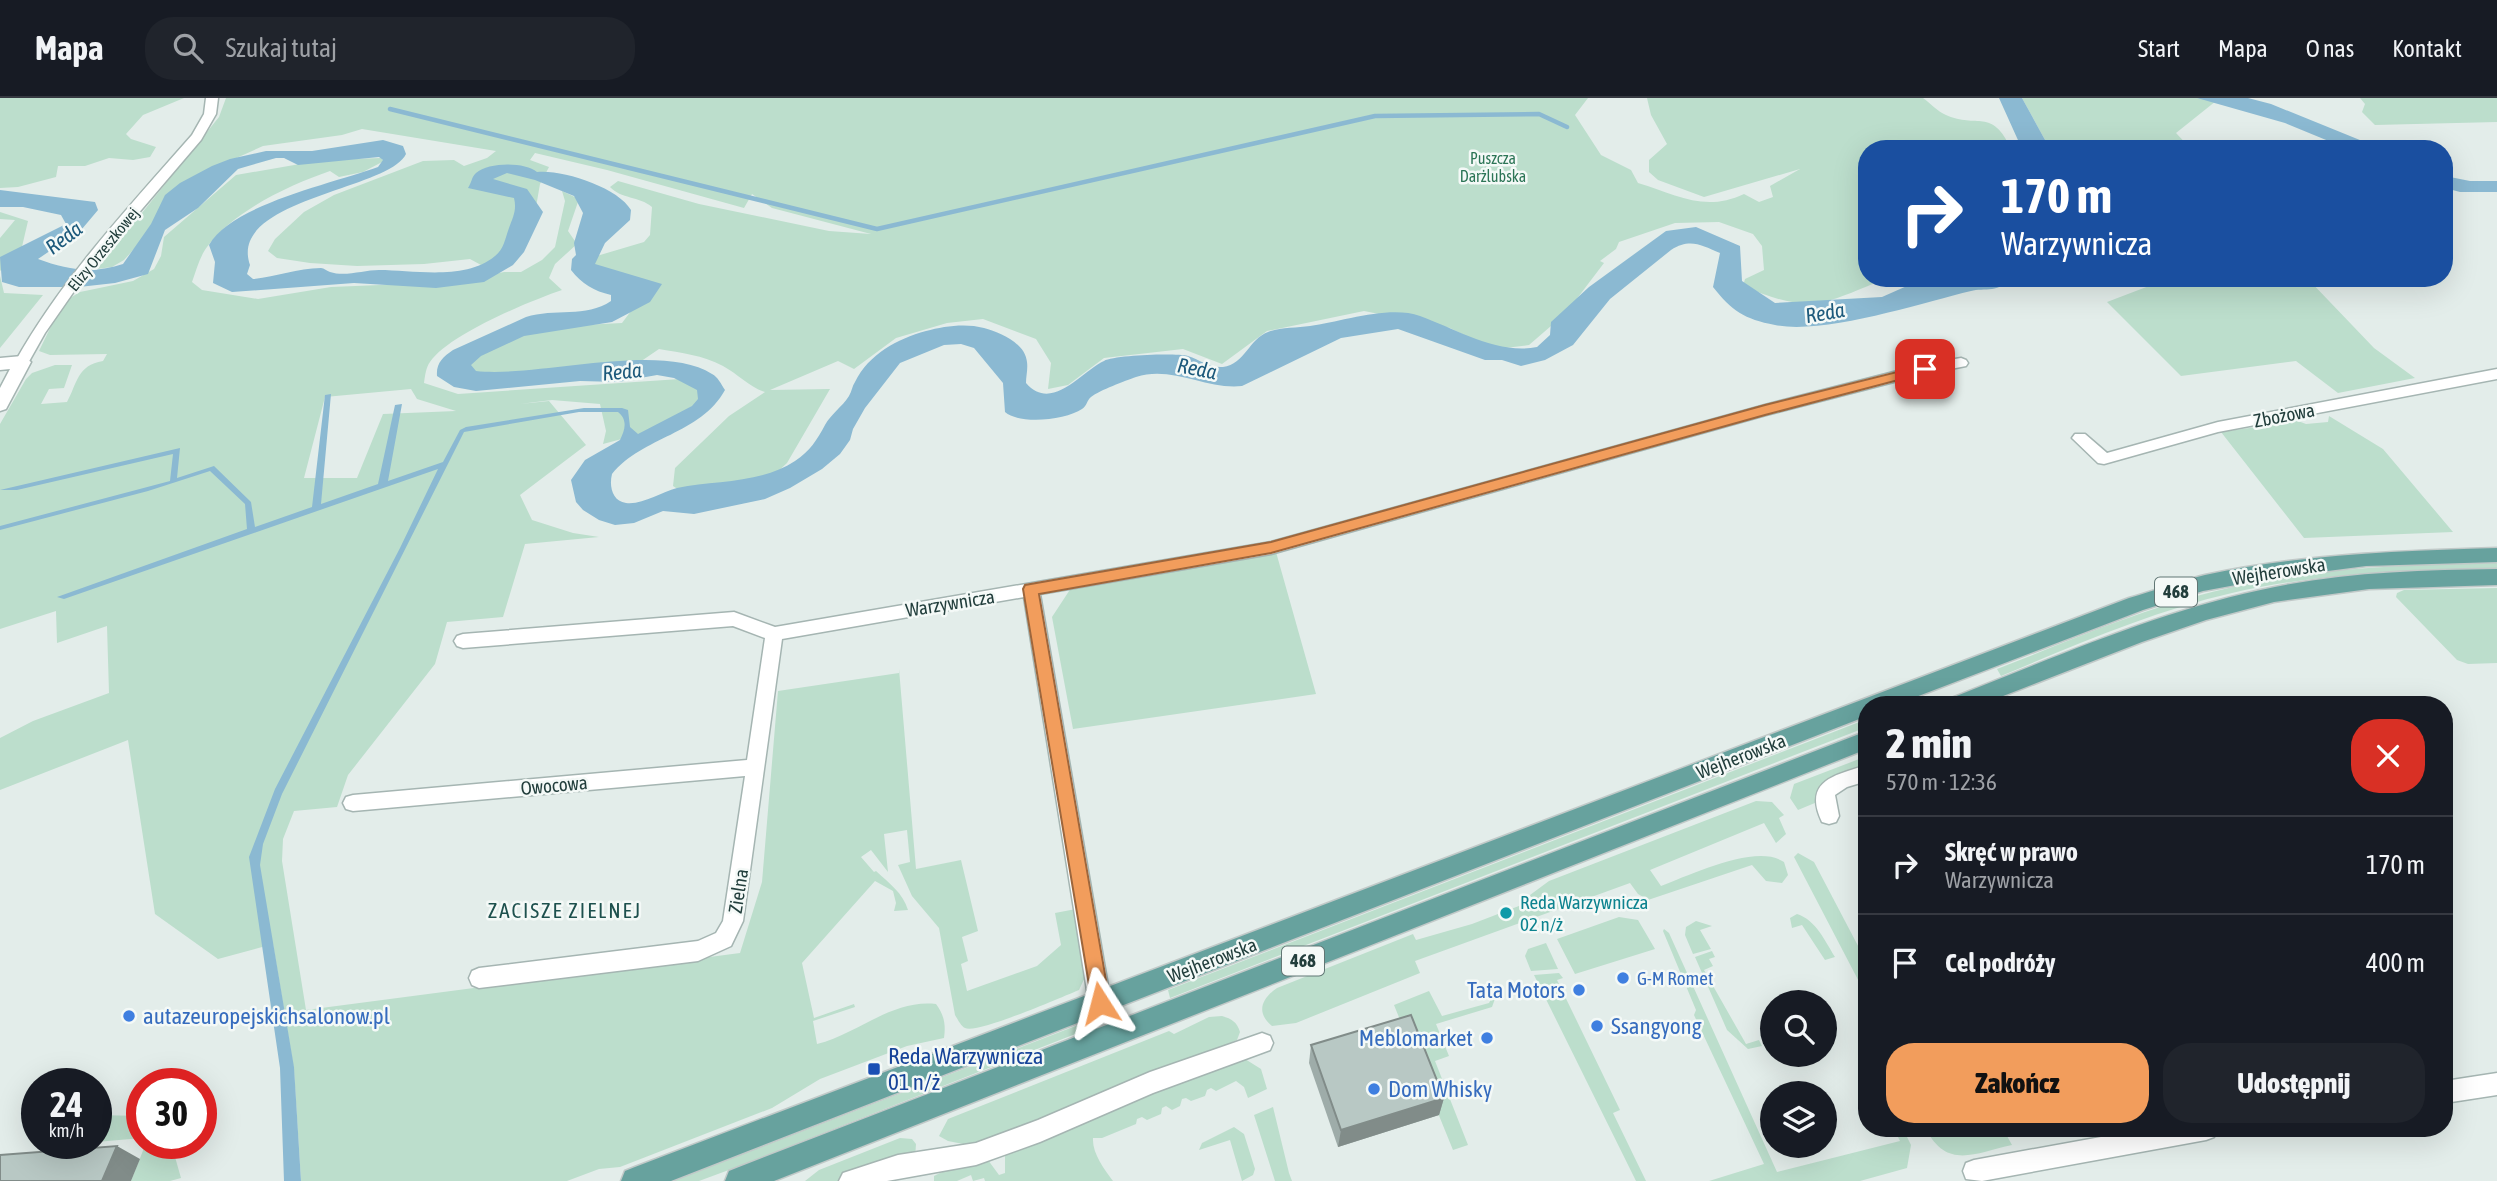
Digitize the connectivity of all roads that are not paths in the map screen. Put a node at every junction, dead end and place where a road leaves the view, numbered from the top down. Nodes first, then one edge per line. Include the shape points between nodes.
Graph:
1 (212, 98) edge
2 (22, 362) junction
3 (1961, 363) dead end
4 (0, 365) edge
5 (2497, 374) edge
6 (0, 405) edge
7 (2080, 438) dead end
8 (2497, 555) edge
9 (2497, 577) edge
10 (1031, 589) junction
11 (774, 634) junction
12 (463, 641) dead end
13 (1896, 696) edge
14 (1980, 696) edge
15 (1858, 710) edge
16 (1858, 744) edge
17 (755, 767) junction
18 (1858, 776) edge
19 (353, 803) dead end
20 (1829, 816) dead end
21 (479, 978) dead end
22 (1100, 1003) junction
23 (1262, 1043) dead end
24 (2497, 1084) edge
25 (2453, 1091) edge
26 (2162, 1137) edge
27 (1974, 1171) dead end
28 (635, 1181) edge
29 (738, 1181) edge
30 (851, 1181) edge

1 - 2 street, Elizy Orzeszkowej via 210,114 197,137 70,288
2 - 4 street
2 - 6 street, Elizy Orzeszkowej
3 - 10 street, Warzywnicza via 1765,410 1271,548
5 - 7 street, Zbożowa via 2218,427 2104,459
8 - 13 main road, Wejherowska / 468 via 2355,561 2203,583
9 - 14 main road, Wejherowska / 468 via 2363,583 2244,601 2165,625
10 - 11 street, Warzywnicza
10 - 22 street
11 - 12 street via 734,619
11 - 17 street, Zielna
15 - 22 main road, Wejherowska / 468
16 - 29 main road, Wejherowska / 468
17 - 19 street, Owocowa
17 - 21 street, Zielna via 732,928 720,944 698,951
18 - 20 street via 1834,784 1825,793 1823,802
22 - 28 main road, Wejherowska / 468
23 - 30 street via 976,1154 898,1166
24 - 25 street
26 - 27 street

